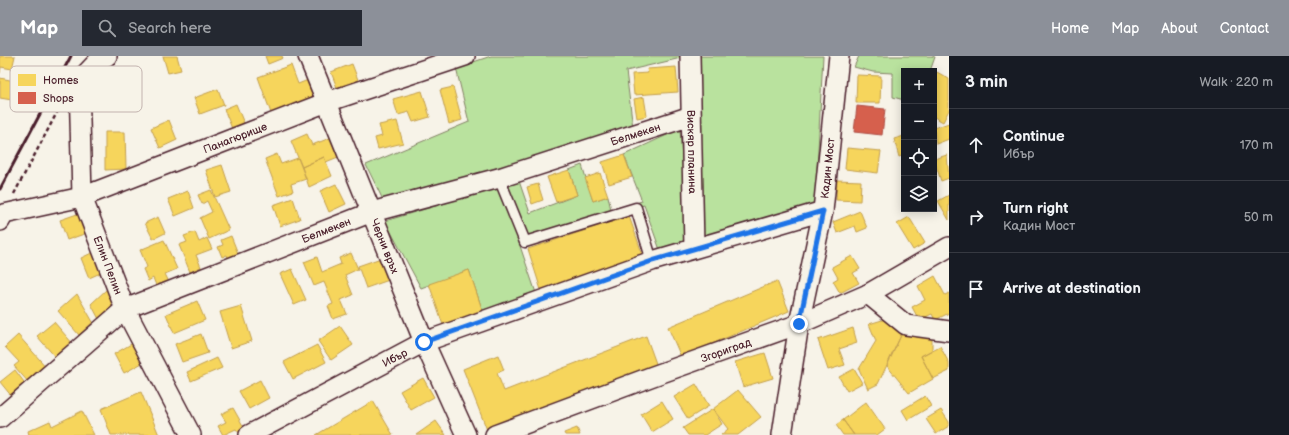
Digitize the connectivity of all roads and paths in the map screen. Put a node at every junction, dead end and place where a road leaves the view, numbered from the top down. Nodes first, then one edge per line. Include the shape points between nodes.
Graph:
1 (107, 56) edge
2 (308, 56) edge
3 (465, 56) edge
4 (690, 56) edge
5 (840, 56) edge
6 (93, 66) edge
7 (327, 102) junction
8 (57, 112) edge
9 (79, 112) edge
10 (691, 116) junction
11 (499, 178) junction
12 (82, 197) junction
13 (823, 211) junction
14 (372, 212) junction
15 (2, 217) edge
16 (694, 247) junction
17 (949, 247) edge
18 (652, 261) junction
19 (868, 294) junction
20 (125, 309) junction
21 (799, 324) junction
22 (949, 331) edge
23 (424, 342) junction
24 (0, 418) edge
25 (191, 435) edge
26 (249, 435) edge
27 (466, 435) edge
28 (495, 435) edge
29 (782, 435) edge

1 - 6 street, Елин Пелин
2 - 7 street, Черни връх
3 - 7 street, Панагюрище
4 - 10 street, Вискяр планина
5 - 13 street, Кадин Мост
7 - 12 street, Панагюрище
7 - 14 street, Черни връх
8 - 15 path
9 - 12 street, Елин Пелин
10 - 11 street, Белмекен
10 - 16 street, Вискяр планина
11 - 14 street, Белмекен
11 - 18 lane via 525,242 636,208
12 - 15 street, Панагюрище
12 - 20 street, Елин Пелин
13 - 16 street, Ибър
13 - 21 street, Кадин Мост
14 - 20 street, Белмекен
14 - 23 street, Черни връх
16 - 18 street, Ибър
17 - 19 street, Згориград
18 - 23 street, Ибър
19 - 21 street, Згориград
19 - 22 street via 906,325
20 - 24 street, Белмекен
20 - 25 street, Елин Пелин
21 - 28 street, Згориград
21 - 29 street, Кадин Мост
23 - 26 street, Ибър
23 - 27 street, Черни връх

